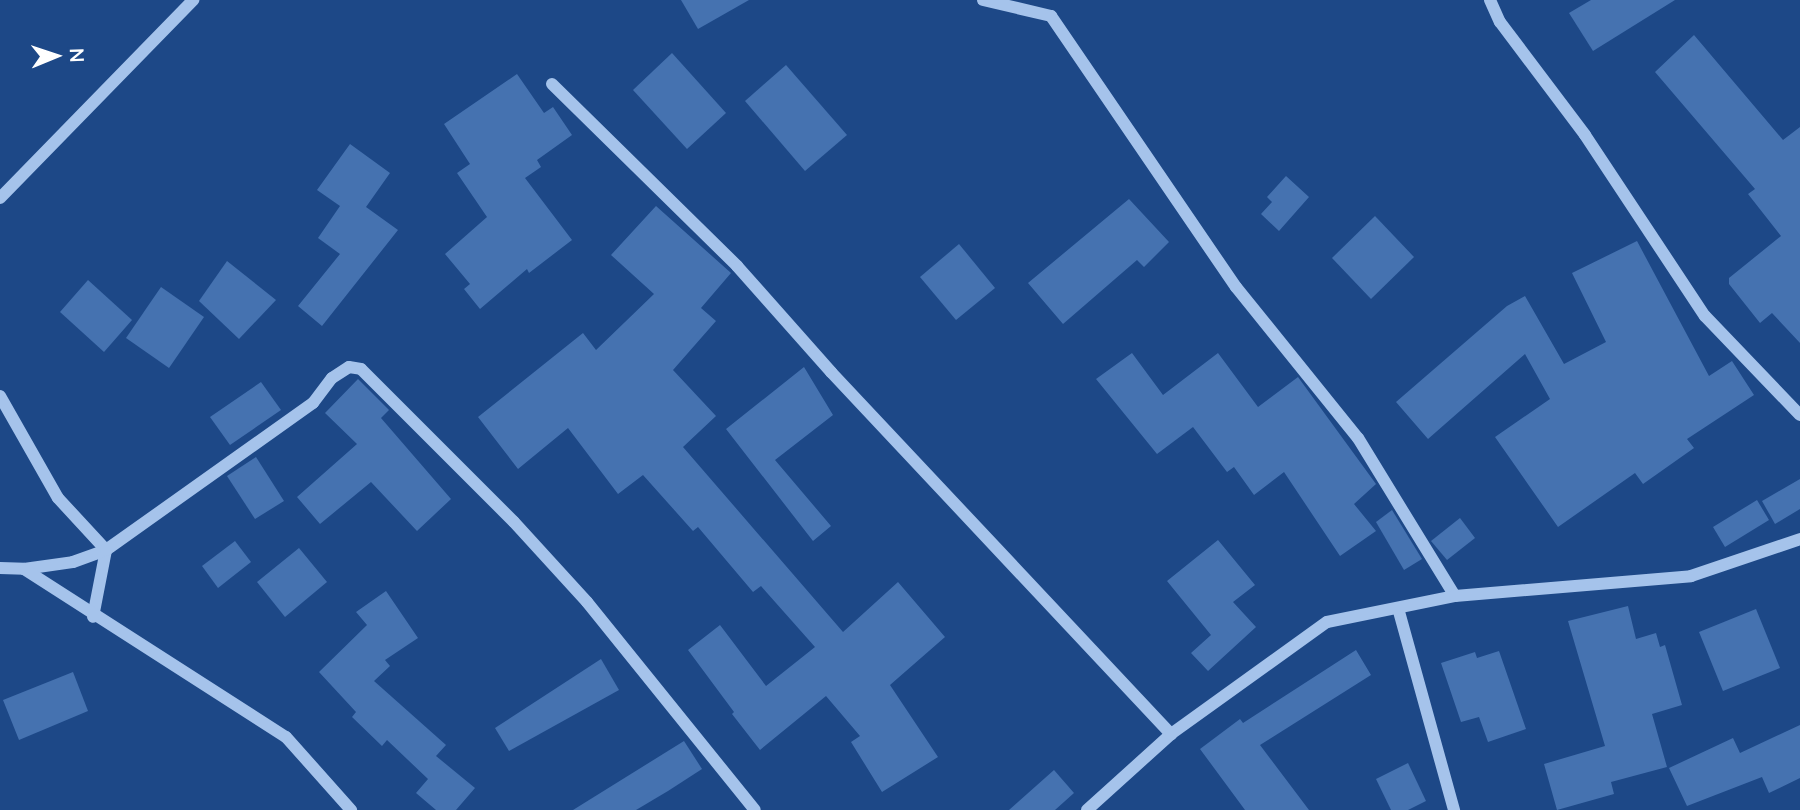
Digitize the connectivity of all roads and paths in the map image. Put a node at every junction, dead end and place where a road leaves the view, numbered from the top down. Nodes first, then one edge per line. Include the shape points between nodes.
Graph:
1 (193, 0) edge
2 (984, 0) edge
3 (1490, 0) edge
4 (552, 84) dead end
5 (0, 198) edge
6 (0, 396) edge
7 (1800, 415) edge
8 (1800, 539) edge
9 (106, 550) junction
10 (0, 568) edge
11 (24, 569) junction
12 (1455, 596) junction
13 (1398, 608) junction
14 (93, 617) junction
15 (1171, 734) junction
16 (351, 810) edge
17 (755, 810) edge
18 (1087, 810) edge
19 (1454, 810) edge

1 - 5 street
2 - 12 street via 1051,16 1236,287 1358,438
3 - 7 street via 1500,22 1585,135 1705,316
4 - 15 street via 737,266
6 - 9 street via 58,498
8 - 12 street via 1691,576
9 - 11 street via 73,562
9 - 14 street
9 - 17 street via 313,403 332,378 349,367 361,369 587,602
10 - 11 street
11 - 14 street
12 - 13 street
13 - 15 street via 1327,622
13 - 19 street
14 - 16 street via 286,737
15 - 18 street

